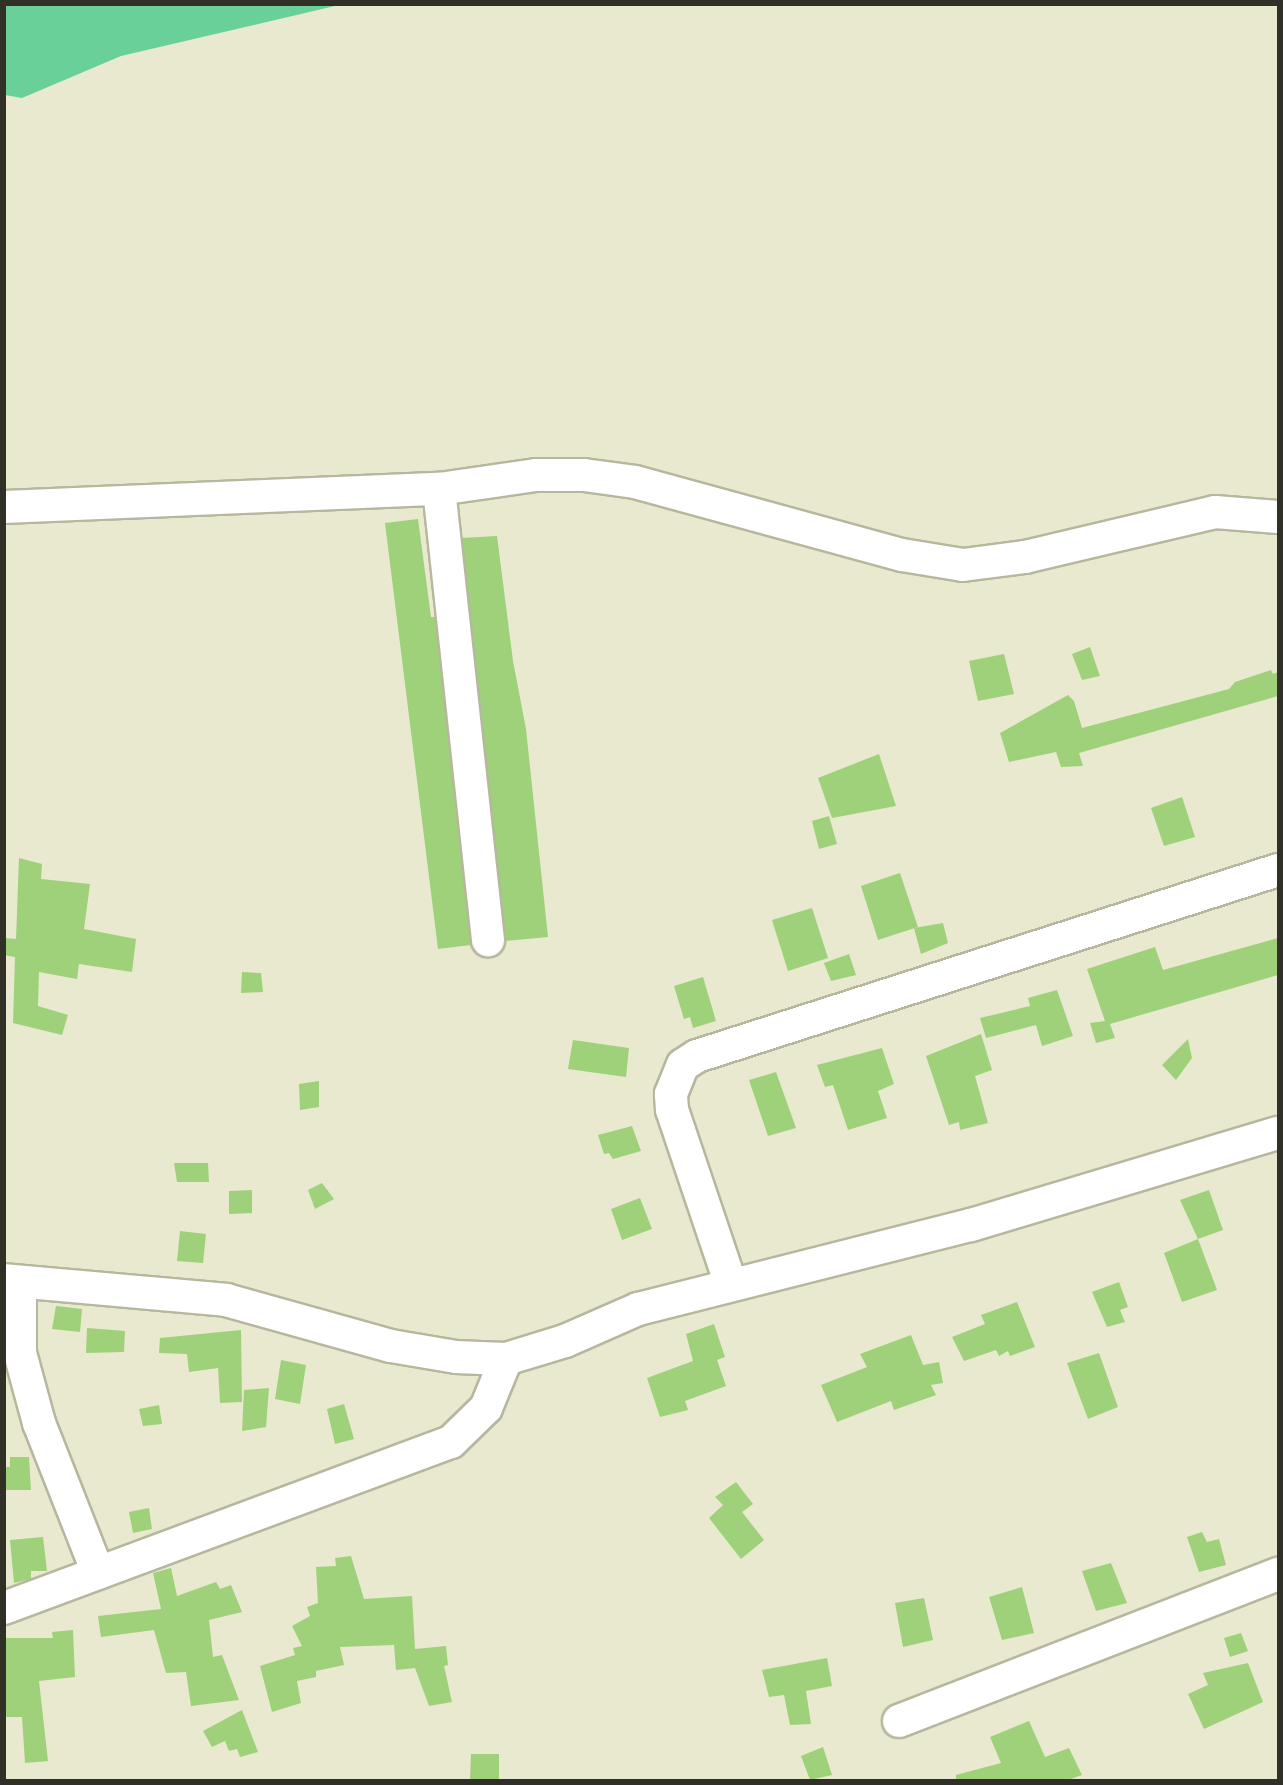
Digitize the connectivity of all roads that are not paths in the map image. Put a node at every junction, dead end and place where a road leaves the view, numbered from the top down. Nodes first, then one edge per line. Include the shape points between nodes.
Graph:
1 (439, 489) junction
2 (4, 507) edge
3 (1278, 517) edge
4 (1278, 870) edge
5 (488, 940) dead end
6 (1278, 1132) edge
7 (12, 1281) edge
8 (731, 1285) junction
9 (506, 1359) junction
10 (98, 1573) junction
11 (1278, 1574) edge
12 (4, 1608) edge
13 (899, 1721) dead end

1 - 2 street
1 - 3 street via 536,475 584,475 635,482 902,555 963,565 1026,557 1215,512
1 - 5 street
4 - 8 street via 697,1056 683,1065 675,1079 672,1110
6 - 8 street via 971,1225
7 - 9 street via 226,1300 391,1346 456,1357
7 - 10 street via 20,1353 39,1423
8 - 9 street via 638,1309 565,1341
9 - 10 street via 486,1408 451,1442
10 - 12 street
11 - 13 street

